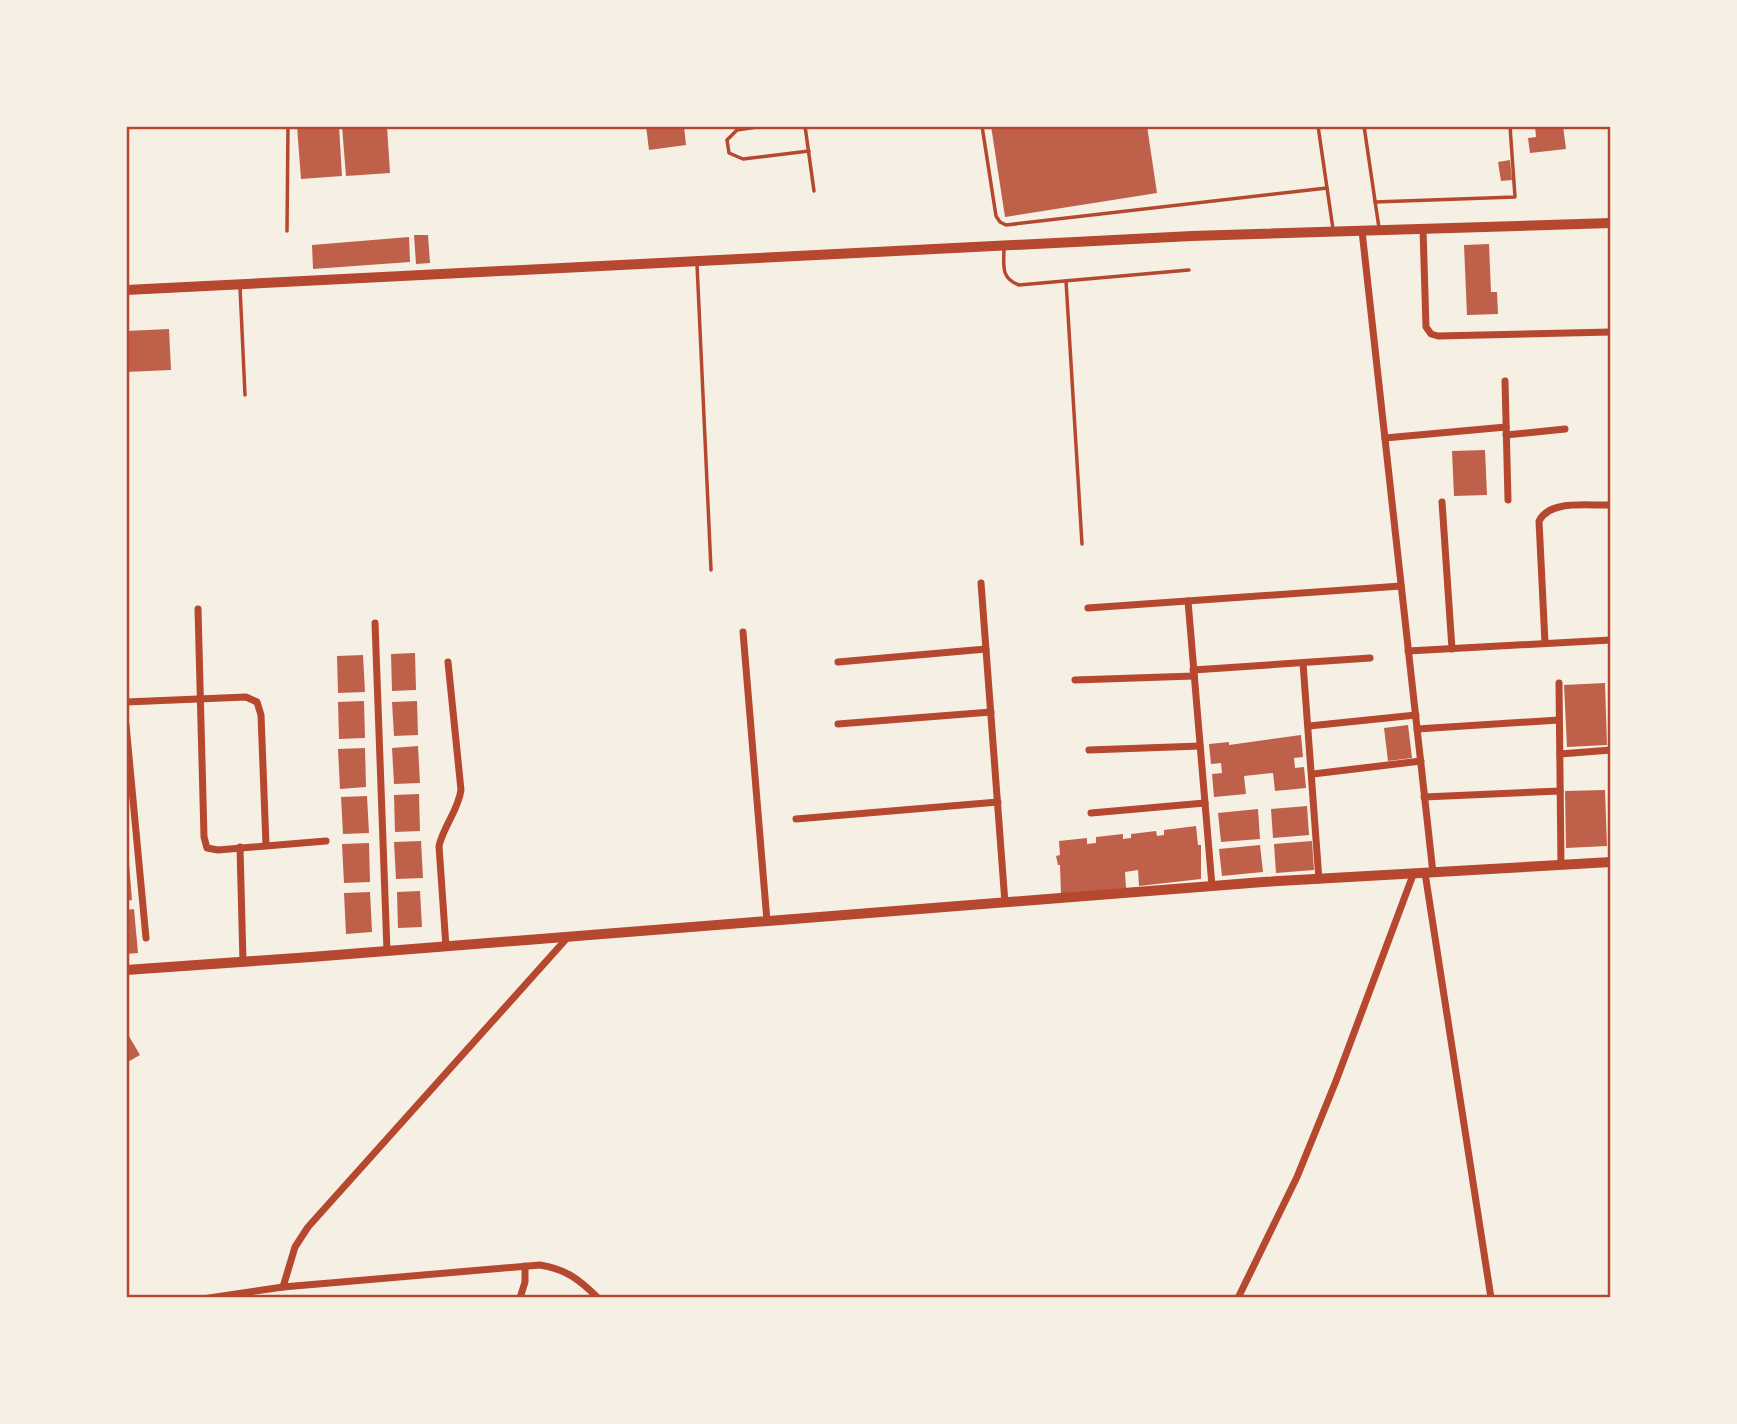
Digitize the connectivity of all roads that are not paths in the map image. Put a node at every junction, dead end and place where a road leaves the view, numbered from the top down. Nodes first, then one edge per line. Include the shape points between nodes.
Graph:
1 (288, 126) edge
2 (764, 126) edge
3 (806, 126) edge
4 (982, 126) edge
5 (1318, 126) edge
6 (1364, 126) edge
7 (1510, 126) edge
8 (809, 151) junction
9 (1327, 188) junction
10 (814, 191) dead end
11 (1375, 202) junction
12 (1611, 223) edge
13 (1423, 229) junction
14 (1363, 230) junction
15 (1380, 230) junction
16 (287, 232) dead end
17 (1334, 232) junction
18 (1004, 245) junction
19 (697, 261) junction
20 (1189, 270) dead end
21 (1066, 281) junction
22 (240, 284) junction
23 (126, 290) edge
24 (1611, 332) edge
25 (1505, 381) dead end
26 (245, 395) dead end
27 (1566, 429) dead end
28 (1506, 431) junction
29 (1385, 438) junction
30 (1508, 500) dead end
31 (1442, 502) dead end
32 (1611, 505) edge
33 (1082, 544) dead end
34 (711, 570) dead end
35 (981, 583) dead end
36 (1401, 586) junction
37 (1188, 601) junction
38 (1088, 608) dead end
39 (198, 609) dead end
40 (375, 623) dead end
41 (743, 632) dead end
42 (1611, 640) edge
43 (1545, 643) junction
44 (986, 649) junction
45 (1452, 649) junction
46 (1408, 651) junction
47 (1370, 658) dead end
48 (838, 662) dead end
49 (448, 663) dead end
50 (1303, 663) junction
51 (1194, 673) junction
52 (1074, 680) dead end
53 (1559, 683) dead end
54 (201, 697) junction
55 (126, 702) edge
56 (991, 712) junction
57 (1416, 715) junction
58 (1559, 720) junction
59 (838, 724) dead end
60 (126, 725) edge
61 (1308, 726) junction
62 (1417, 729) junction
63 (1200, 746) junction
64 (1088, 750) dead end
65 (1611, 750) edge
66 (1560, 754) junction
67 (1421, 761) junction
68 (1313, 774) junction
69 (1560, 791) junction
70 (1424, 797) junction
71 (998, 802) junction
72 (1205, 803) junction
73 (1091, 813) dead end
74 (796, 819) dead end
75 (326, 841) dead end
76 (267, 845) junction
77 (240, 847) junction
78 (1611, 862) edge
79 (1561, 865) junction
80 (1429, 873) junction
81 (1413, 875) junction
82 (1320, 880) junction
83 (1212, 886) junction
84 (1005, 903) junction
85 (767, 921) junction
86 (568, 937) junction
87 (146, 938) dead end
88 (446, 947) junction
89 (387, 951) junction
90 (243, 962) junction
91 (126, 970) edge
92 (525, 1266) junction
93 (283, 1287) junction
94 (209, 1298) edge
95 (520, 1298) edge
96 (598, 1298) edge
97 (1238, 1298) edge
98 (1491, 1298) edge

1 - 16 lane
2 - 8 lane via 737,130 727,140 729,153 743,159
3 - 8 lane
4 - 9 lane via 996,216 1006,225
5 - 9 lane
6 - 11 lane
7 - 11 lane via 1515,197
8 - 10 lane
9 - 17 lane
11 - 15 lane
12 - 13 street
13 - 15 street
13 - 24 street via 1426,327 1431,334
14 - 15 street
14 - 17 street
14 - 29 street
17 - 18 street
18 - 19 street
18 - 21 lane via 1004,274 1010,281 1019,285
19 - 22 street
19 - 34 lane
20 - 21 lane
21 - 33 lane
22 - 23 street
22 - 26 lane
25 - 28 street
27 - 28 street
28 - 29 street
28 - 30 street
29 - 36 street
31 - 45 street
32 - 43 street via 1549,509 1539,521
35 - 44 street
36 - 37 street
36 - 46 street
37 - 38 street
37 - 51 street
39 - 54 street
40 - 89 street
41 - 85 street
42 - 43 street
43 - 45 street
44 - 48 street
44 - 56 street
45 - 46 street
46 - 57 street
47 - 50 street
49 - 88 street via 461,790 459,805 439,846
50 - 51 street
50 - 61 street
51 - 52 street
51 - 63 street
53 - 58 street
54 - 55 street
54 - 76 street via 246,697 257,702
54 - 77 street via 204,837 207,848
56 - 59 street
56 - 71 street
57 - 61 street
57 - 62 street
58 - 62 street
58 - 66 street
60 - 87 street
61 - 68 street
62 - 67 street
63 - 64 street
63 - 72 street
65 - 66 street
66 - 69 street
67 - 68 street
67 - 70 street
68 - 82 street
69 - 70 street
69 - 79 street
70 - 80 street
71 - 74 street
71 - 84 street
72 - 73 street
72 - 83 street
75 - 76 street
76 - 77 street
77 - 90 street
78 - 79 street
79 - 80 street
80 - 81 street
80 - 98 street
81 - 82 street
81 - 97 street via 1297,1177
82 - 83 street
83 - 84 street
84 - 85 street
85 - 86 street
86 - 88 street
86 - 93 street via 308,1227 295,1247
88 - 89 street
89 - 90 street
90 - 91 street
92 - 93 street
92 - 95 street
92 - 96 street via 556,1268 576,1276
93 - 94 street

